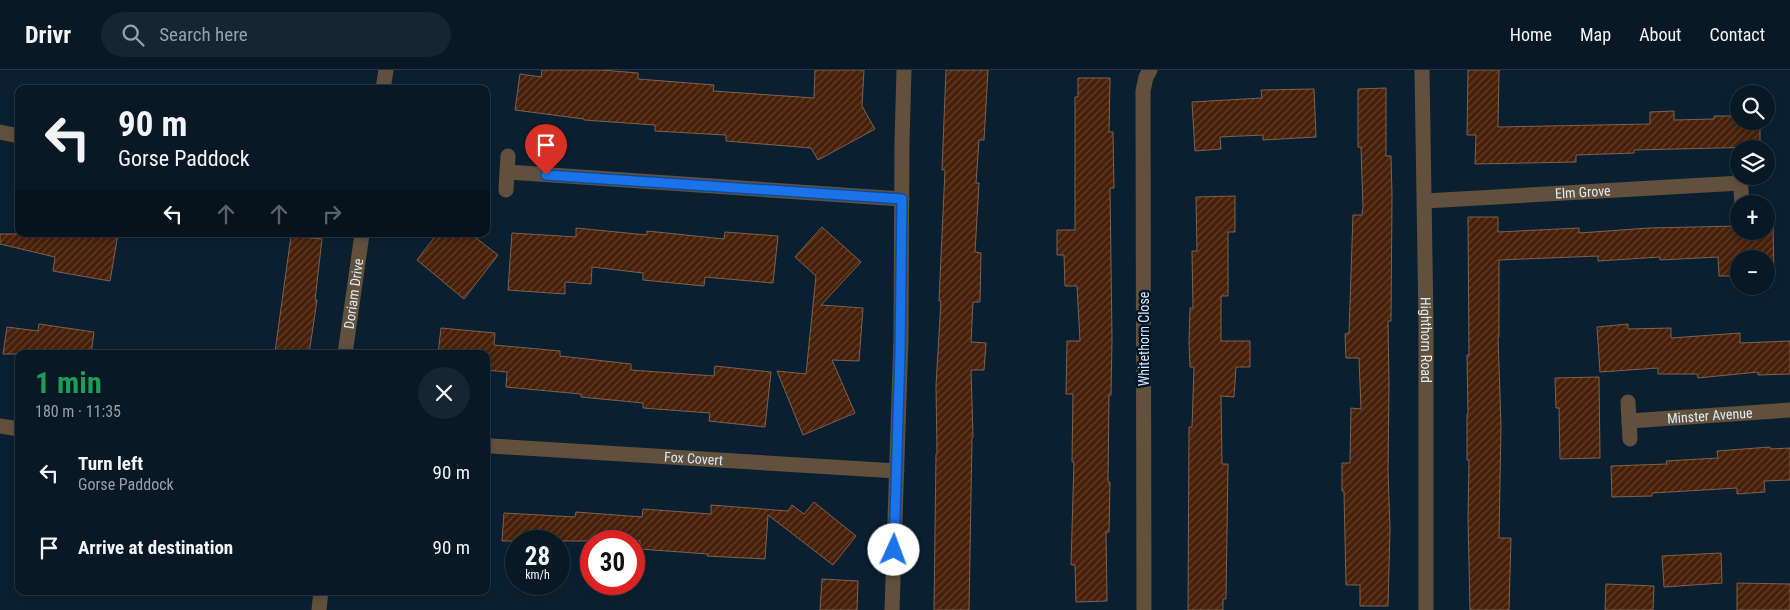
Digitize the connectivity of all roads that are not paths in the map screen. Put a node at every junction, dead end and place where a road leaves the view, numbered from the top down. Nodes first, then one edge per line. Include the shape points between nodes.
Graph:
1 (386, 70) edge
2 (904, 70) edge
3 (1150, 70) edge
4 (1422, 70) edge
5 (384, 85) edge
6 (0, 132) edge
7 (15, 135) edge
8 (508, 156) dead end
9 (507, 172) junction
10 (1730, 181) edge
11 (506, 190) dead end
12 (902, 199) junction
13 (1425, 201) junction
14 (362, 237) edge
15 (347, 350) edge
16 (1628, 402) dead end
17 (1790, 410) edge
18 (1629, 420) junction
19 (0, 426) edge
20 (15, 428) edge
21 (1630, 439) dead end
22 (492, 446) dead end
23 (897, 471) junction
24 (321, 595) edge
25 (319, 610) edge
26 (892, 610) edge
27 (1144, 610) edge
28 (1426, 610) edge

1 - 5 street
2 - 12 street
3 - 27 street, Whitethorn Close via 1143,91
4 - 13 street, Highthorn Road
6 - 7 street
8 - 9 street
9 - 11 street
9 - 12 street
10 - 13 street, Elm Grove
12 - 23 street
13 - 28 street, Highthorn Road
14 - 15 street, Doriam Drive
16 - 18 street
17 - 18 street, Minster Avenue
18 - 21 street
19 - 20 street
22 - 23 street, Fox Covert
23 - 26 street
24 - 25 street

